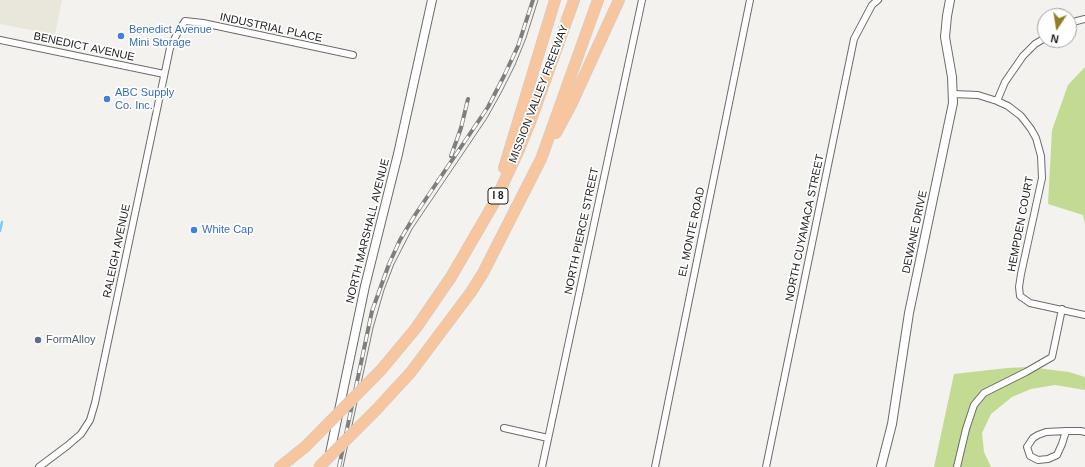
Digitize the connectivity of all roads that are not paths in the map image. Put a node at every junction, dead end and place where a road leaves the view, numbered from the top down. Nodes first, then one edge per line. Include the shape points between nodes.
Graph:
1 (432, 0) edge
2 (554, 0) edge
3 (574, 0) edge
4 (598, 0) edge
5 (620, 0) edge
6 (642, 0) edge
7 (750, 0) edge
8 (878, 0) edge
9 (950, 0) edge
10 (185, 21) joint
11 (0, 40) edge
12 (1037, 43) edge
13 (353, 55) dead end
14 (164, 74) junction
15 (953, 94) junction
16 (997, 101) junction
17 (541, 159) junction
18 (494, 203) junction
19 (1062, 309) junction
20 (1085, 314) edge
21 (504, 428) dead end
22 (1066, 431) junction
23 (1085, 432) edge
24 (548, 438) junction
25 (39, 467) edge
26 (280, 467) edge
27 (319, 467) edge
28 (326, 467) edge
29 (542, 467) edge
30 (655, 467) edge
31 (766, 467) edge
32 (882, 467) edge
33 (957, 467) edge

1 - 28 main road, NORTH MARSHALL AVENUE via 398,154 365,286
2 - 18 highway
3 - 18 highway, MISSION VALLEY FREEWAY / I 8 via 531,120
4 - 17 highway, MISSION VALLEY FREEWAY / I 8
5 - 17 highway via 572,105
6 - 24 street, NORTH PIERCE STREET
7 - 30 street, EL MONTE ROAD
8 - 31 street, NORTH CUYAMACA STREET via 872,5 854,39
9 - 15 main road, DEWANE DRIVE via 945,37
10 - 13 street, INDUSTRIAL PLACE
10 - 14 street, RALEIGH AVENUE via 170,48
11 - 14 street, BENEDICT AVENUE
12 - 16 street via 1023,56 1004,82
14 - 25 street, RALEIGH AVENUE via 90,420 81,434
15 - 16 street, HEMPDEN COURT via 978,95
15 - 32 main road, DEWANE DRIVE via 909,313 892,424
16 - 19 street, HEMPDEN COURT via 1021,116 1032,129 1041,156 1042,178 1021,274 1020,296 1030,304
17 - 27 highway, MISSION VALLEY FREEWAY / I 8, bridge via 472,292 411,372
18 - 26 highway, MISSION VALLEY FREEWAY / I 8, bridge via 451,277 416,328 381,370 305,447
19 - 20 street
19 - 33 street via 1052,357 984,393 974,406
21 - 24 street
22 - 22 street via 1046,432 1033,438 1027,447 1030,456 1038,460 1057,455
22 - 23 street
24 - 29 street, NORTH PIERCE STREET

